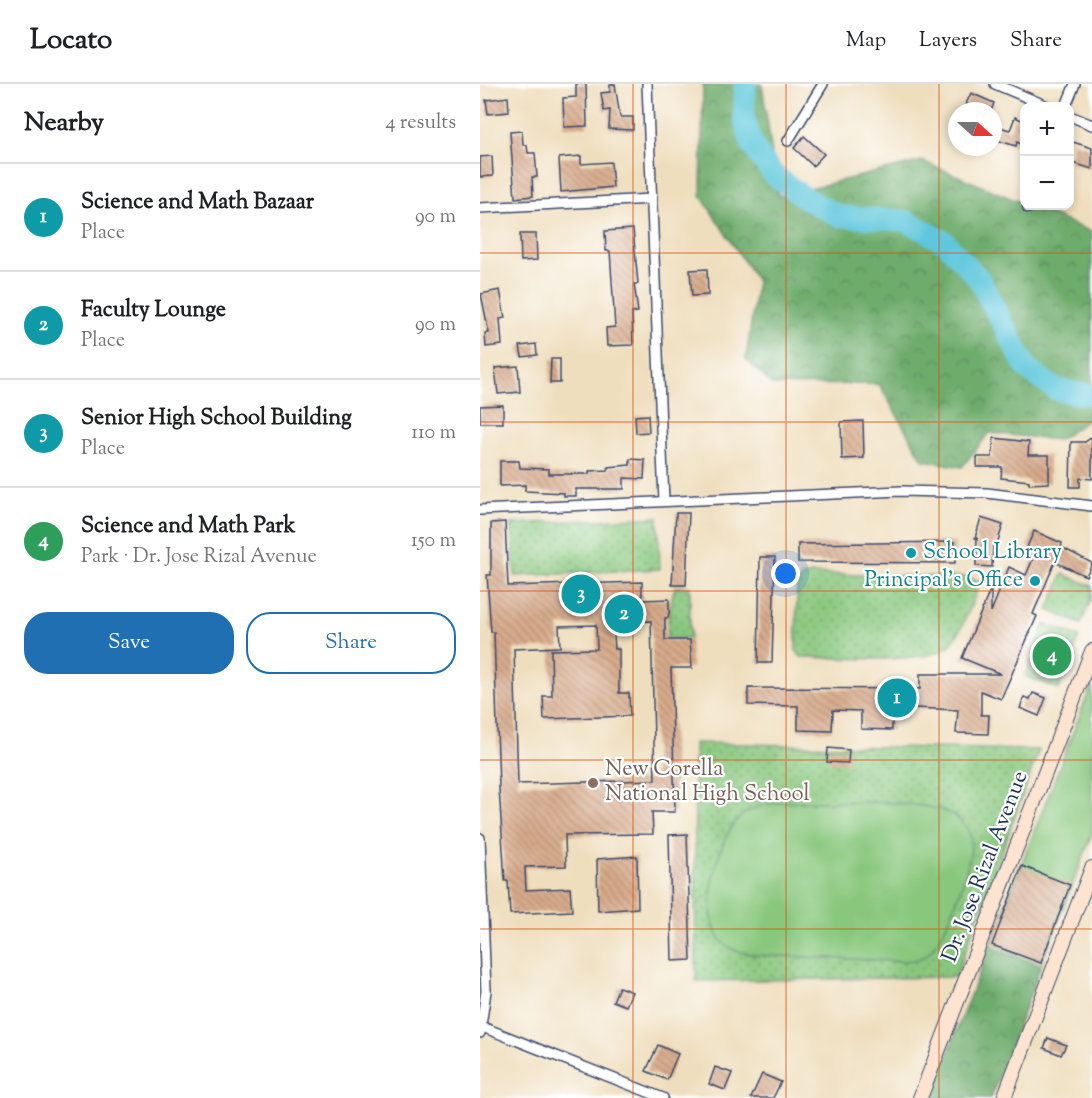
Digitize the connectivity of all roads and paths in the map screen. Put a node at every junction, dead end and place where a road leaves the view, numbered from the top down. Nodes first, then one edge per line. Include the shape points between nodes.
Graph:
1 (647, 84) edge
2 (823, 84) edge
3 (995, 84) edge
4 (1075, 84) edge
5 (1038, 102) edge
6 (1068, 102) edge
7 (1074, 118) edge
8 (1092, 125) edge
9 (788, 141) dead end
10 (652, 200) junction
11 (480, 208) edge
12 (664, 501) junction
13 (1092, 506) edge
14 (480, 510) edge
15 (1092, 651) edge
16 (480, 838) edge
17 (1092, 868) edge
18 (481, 1029) edge
19 (663, 1098) edge
20 (920, 1098) edge
21 (1004, 1098) edge

1 - 10 street
2 - 9 street
3 - 5 street
4 - 6 street
7 - 8 street
10 - 11 street
10 - 12 street
12 - 13 street via 940,491
12 - 14 street
15 - 20 main road, Dr. Jose Rizal Avenue
16 - 18 street via 486,990
17 - 21 main road
18 - 19 street

